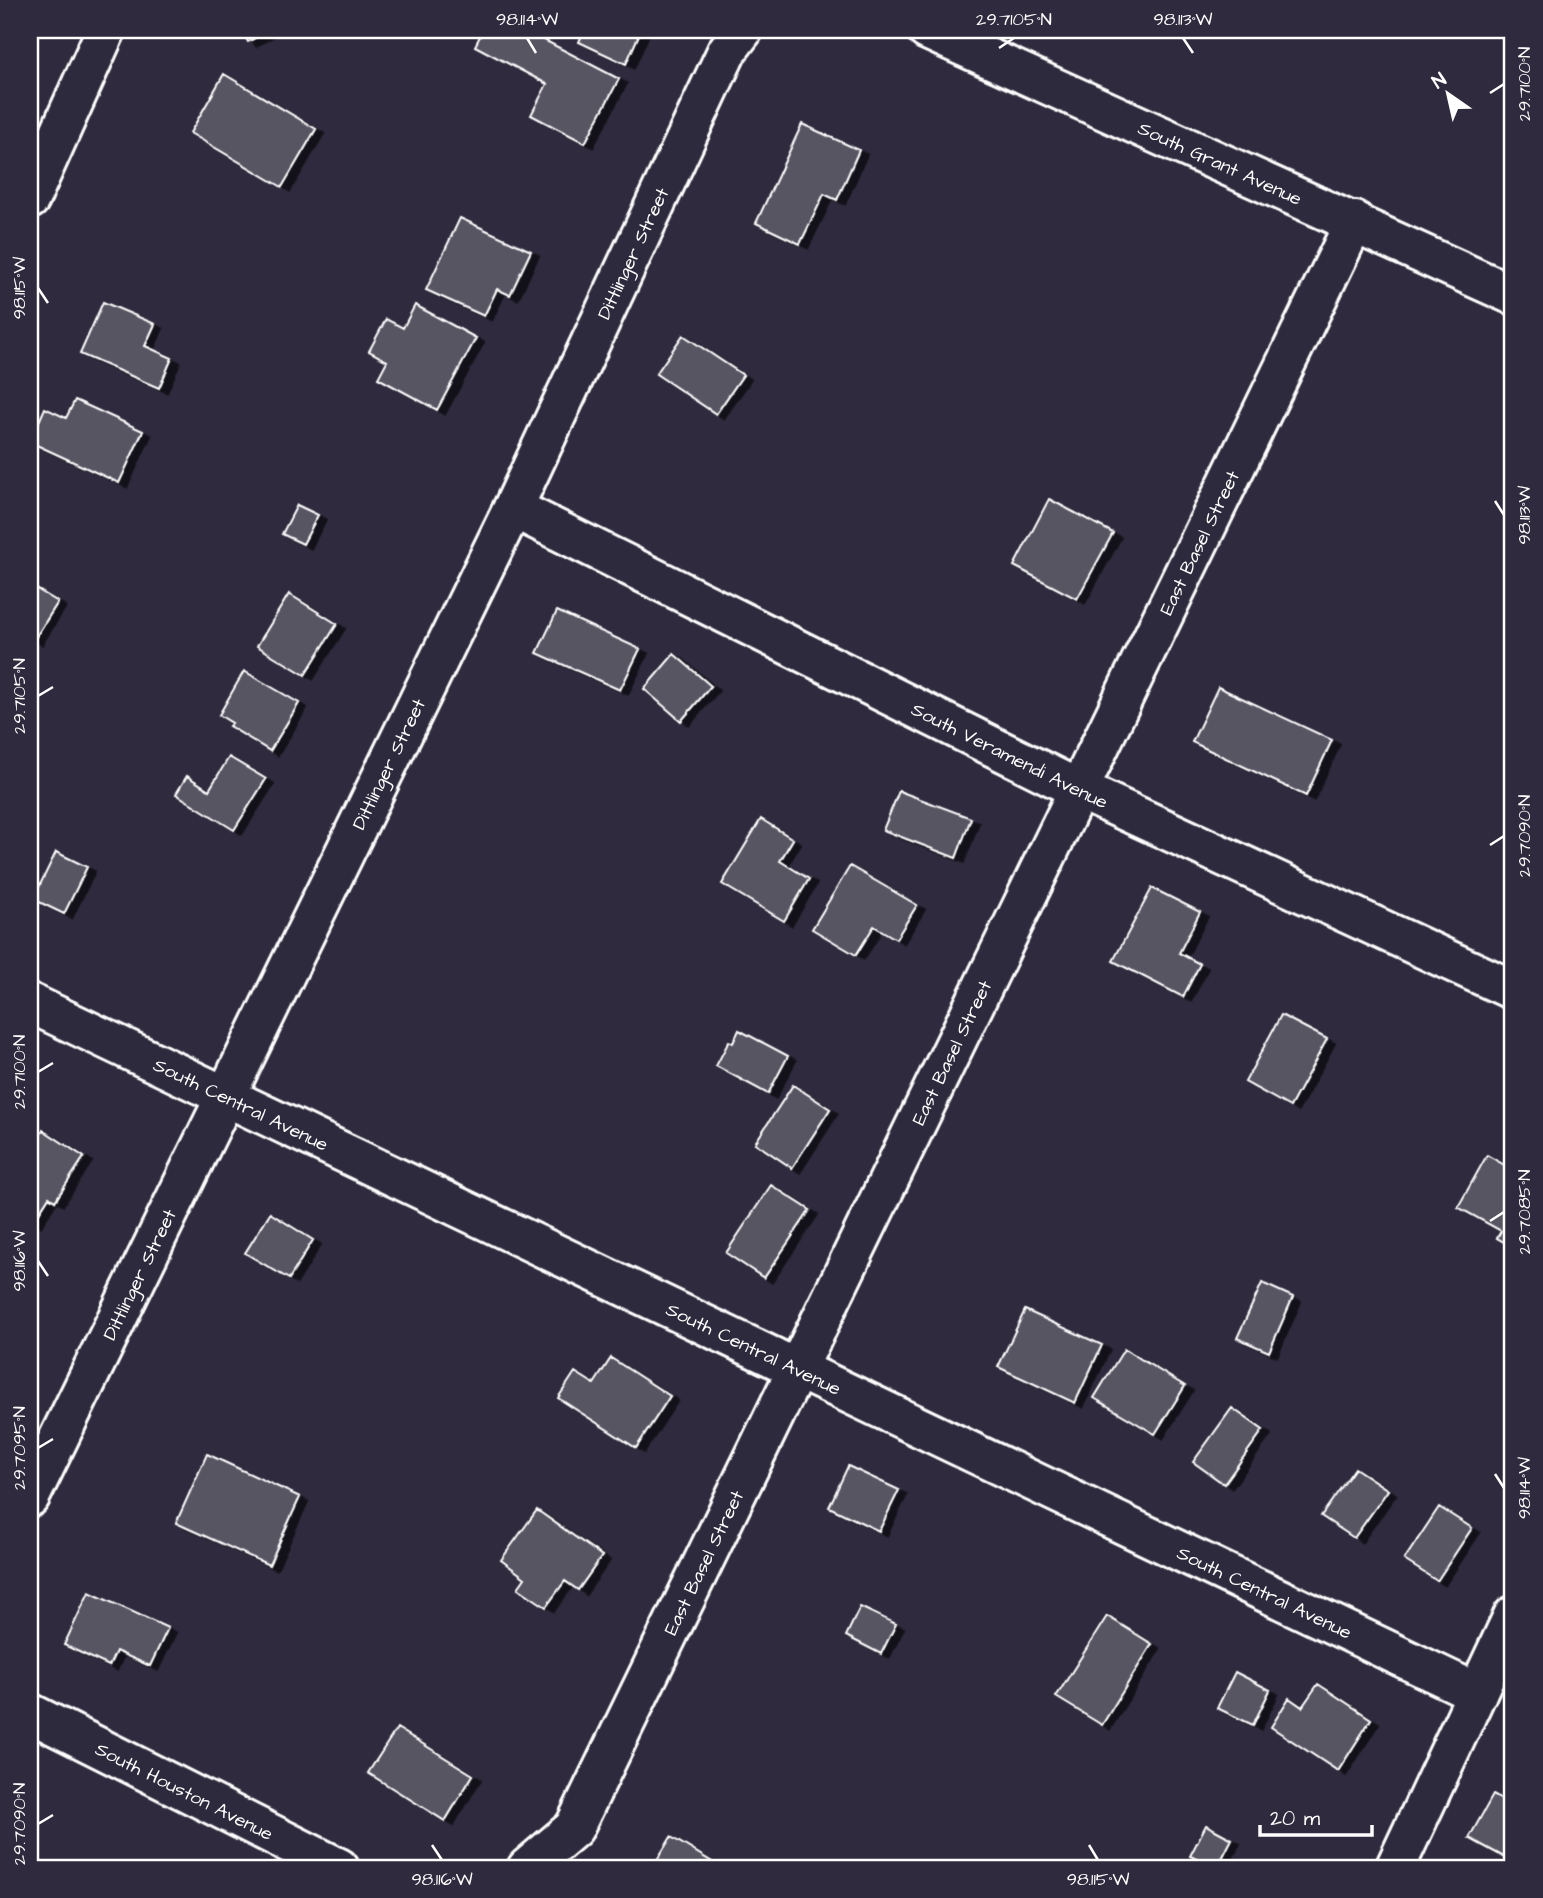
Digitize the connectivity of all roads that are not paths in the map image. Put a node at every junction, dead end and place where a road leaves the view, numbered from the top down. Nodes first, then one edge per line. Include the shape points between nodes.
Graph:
1 (106, 30) edge
2 (743, 30) edge
3 (927, 30) edge
4 (30, 199) edge
5 (1355, 221) junction
6 (1513, 295) edge
7 (513, 508) junction
8 (1078, 789) junction
9 (1513, 990) edge
10 (30, 1003) edge
11 (228, 1098) junction
12 (797, 1367) junction
13 (30, 1497) edge
14 (1513, 1616) edge
15 (1477, 1693) junction
16 (30, 1713) edge
17 (339, 1868) edge
18 (527, 1868) edge
19 (1395, 1868) edge

1 - 4 street
2 - 7 street, Dittlinger Street via 727,51
3 - 5 street, South Grant Avenue
5 - 6 street, South Grant Avenue
5 - 8 street, East Basel Street
7 - 8 street, South Veramendi Avenue
7 - 11 street, Dittlinger Street
8 - 9 street, South Veramendi Avenue
8 - 12 street, East Basel Street
10 - 11 street, South Central Avenue
11 - 12 street, South Central Avenue
11 - 13 street, Dittlinger Street
12 - 15 street, South Central Avenue
12 - 18 street, East Basel Street via 574,1828
14 - 15 street
15 - 19 street
16 - 17 street, South Houston Avenue

